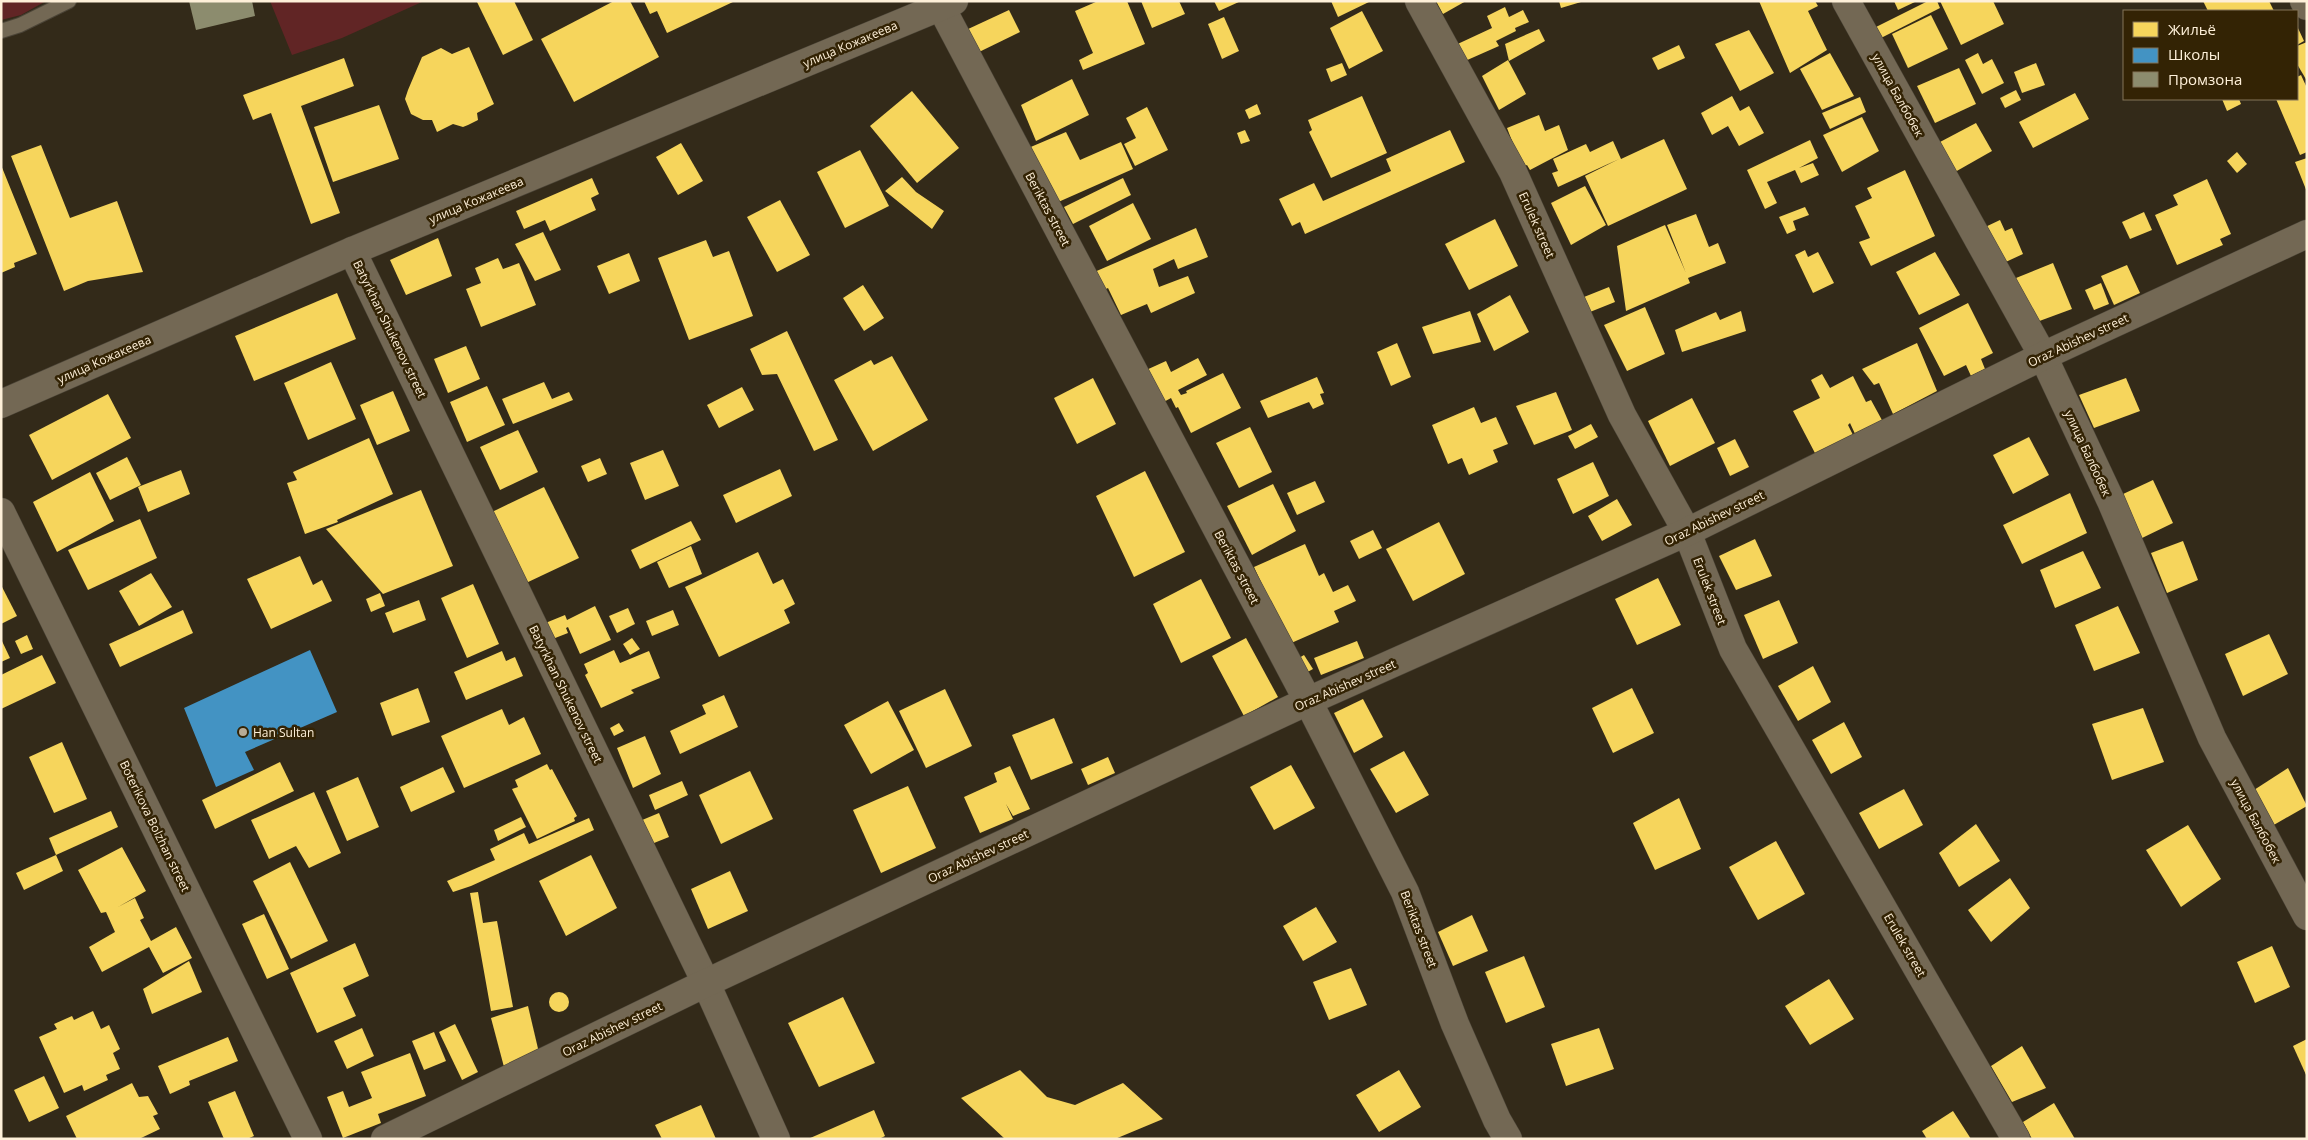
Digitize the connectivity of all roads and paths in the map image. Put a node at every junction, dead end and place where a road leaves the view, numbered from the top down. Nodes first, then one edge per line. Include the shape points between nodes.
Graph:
1 (69, 1) edge
2 (1419, 1) edge
3 (1846, 1) edge
4 (2304, 1) edge
5 (947, 4) edge
6 (2307, 6) edge
7 (1, 31) edge
8 (2307, 234) edge
9 (352, 251) junction
10 (2043, 356) junction
11 (1, 404) edge
12 (1, 512) edge
13 (1687, 532) junction
14 (1308, 701) junction
15 (2307, 916) edge
16 (706, 983) junction
17 (308, 1139) edge
18 (385, 1139) edge
19 (776, 1139) edge
20 (1508, 1139) edge
21 (2016, 1139) edge

1 - 7 lane
2 - 13 street, Erulek street via 1513,172 1622,415
3 - 10 street, улица Балбобек
4 - 6 street
5 - 9 street, улица Кожакеева
5 - 14 street, Beriktas street
8 - 10 street, Oraz Abishev street
9 - 11 street, улица Кожакеева
9 - 16 street, Batyrkhan Shukenov street
10 - 13 street, Oraz Abishev street
10 - 15 street, улица Балбобек via 2111,501 2212,738
12 - 17 street, Boterikova Bolzhan street
13 - 14 street, Oraz Abishev street
13 - 21 street, Erulek street via 1733,649
14 - 16 street, Oraz Abishev street
14 - 20 street, Beriktas street via 1405,892 1455,1024
16 - 18 street, Oraz Abishev street
16 - 19 street, Batyrkhan Shukenov street

